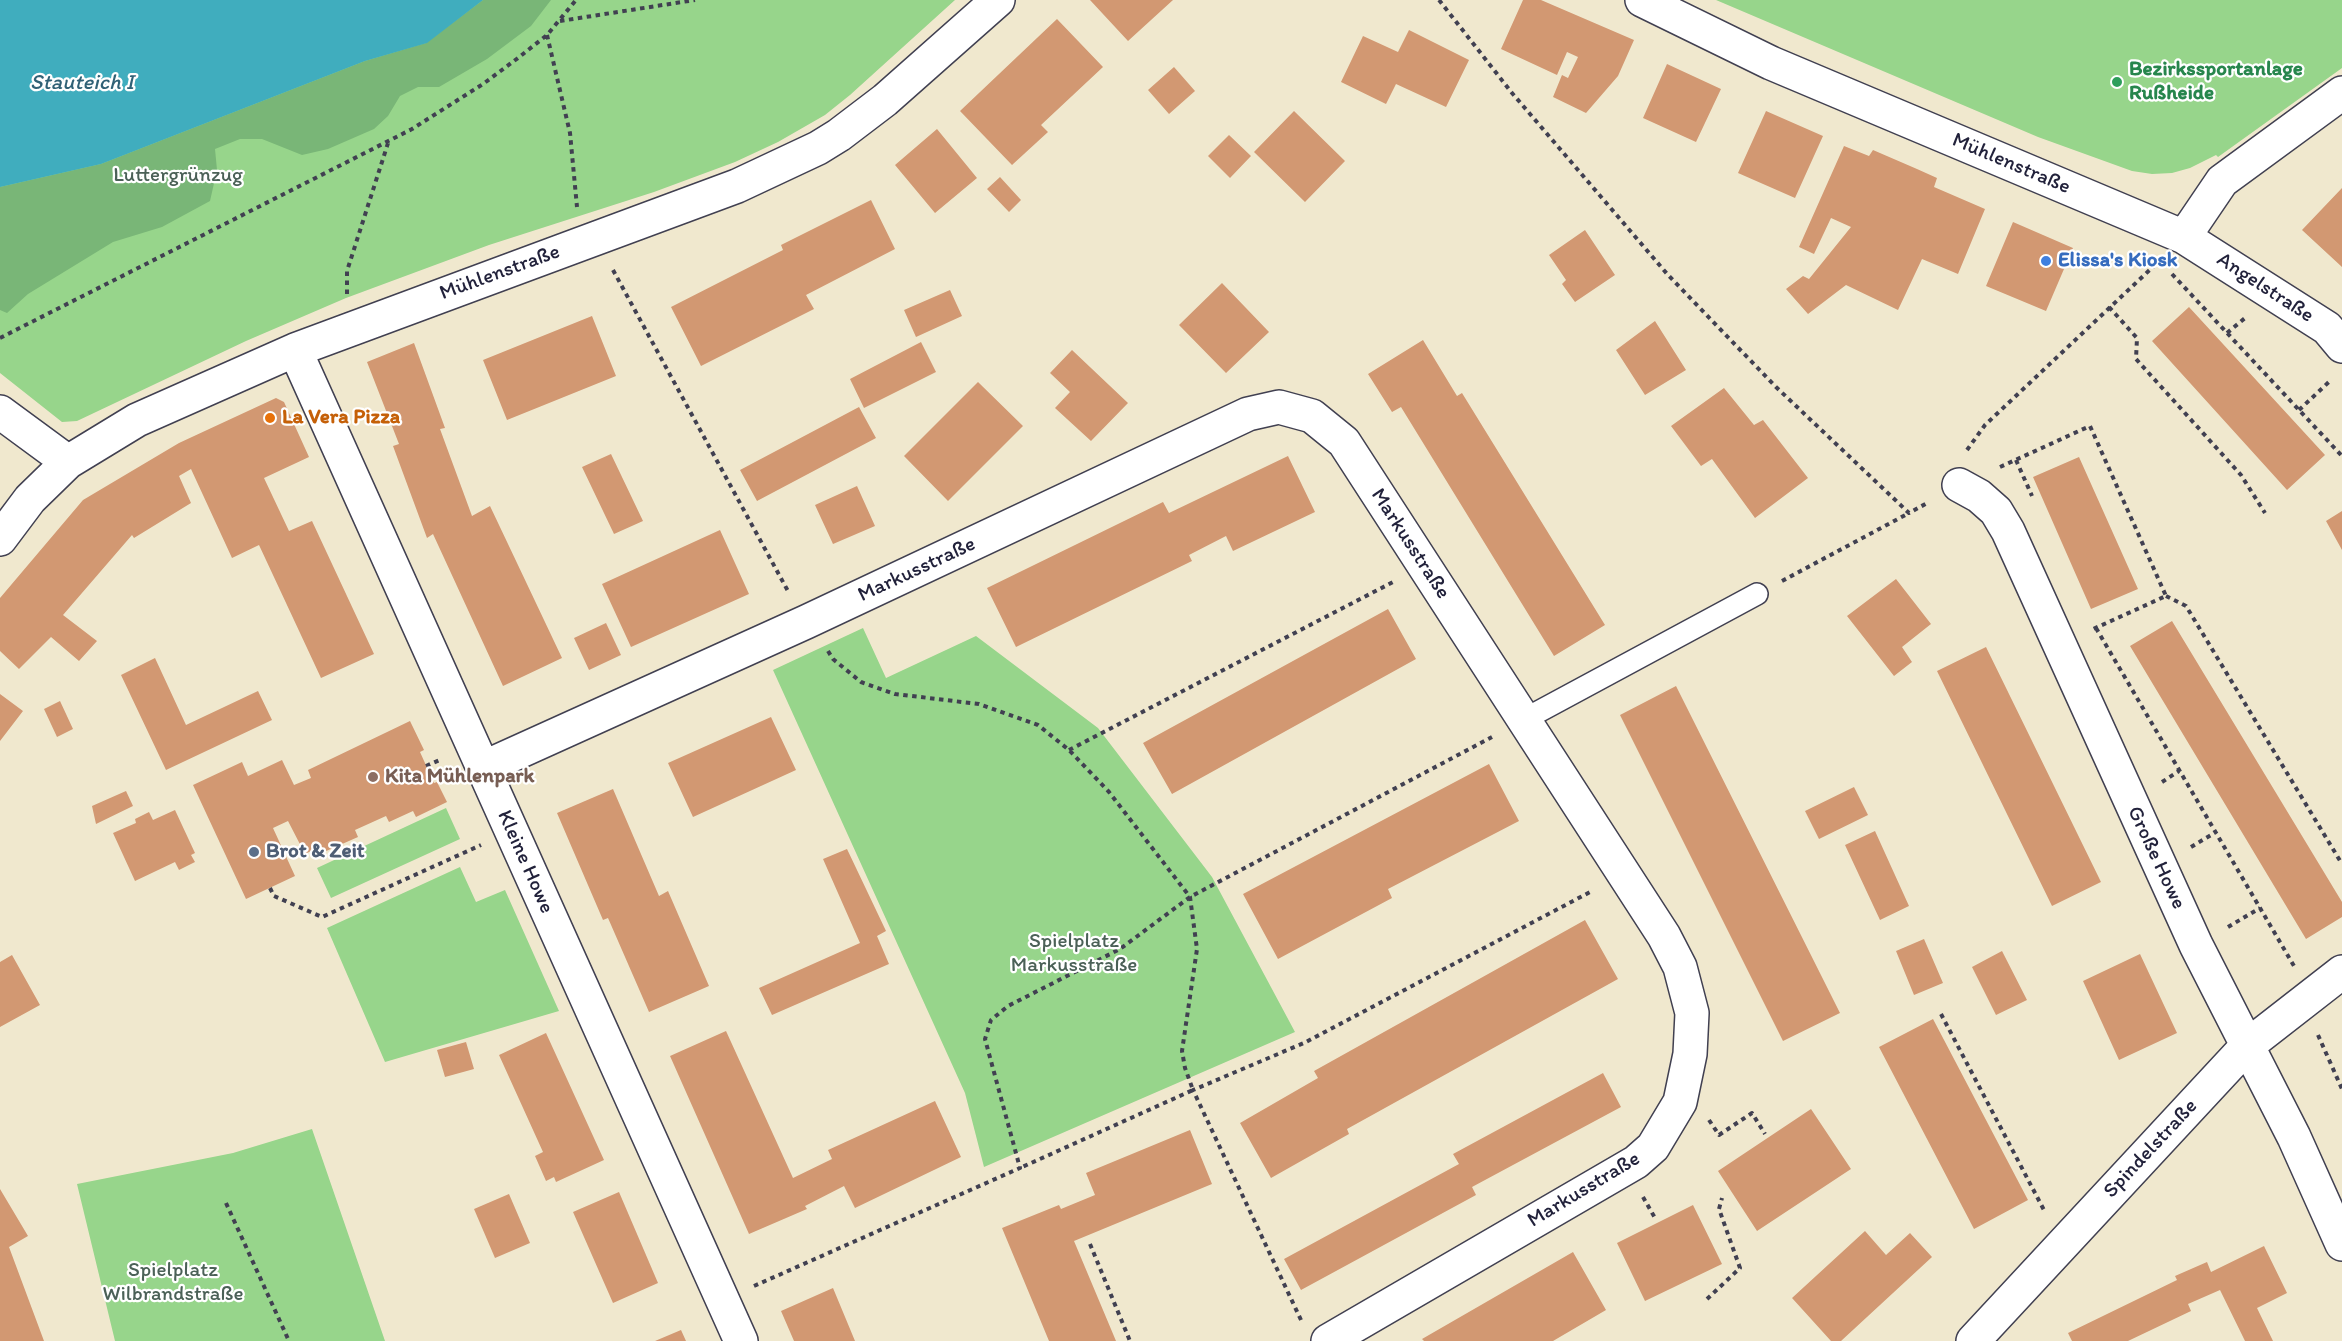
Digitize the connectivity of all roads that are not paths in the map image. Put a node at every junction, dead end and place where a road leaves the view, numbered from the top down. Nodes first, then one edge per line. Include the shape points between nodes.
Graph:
1 (998, 0) edge
2 (1642, 0) edge
3 (2342, 93) edge
4 (2184, 237) junction
5 (2342, 346) edge
6 (295, 350) junction
7 (0, 412) edge
8 (68, 462) junction
9 (1959, 485) road end
10 (0, 539) edge
11 (1757, 594) road end
12 (1525, 719) junction
13 (483, 768) junction
14 (2342, 972) edge
15 (2247, 1046) junction
16 (2342, 1244) edge
17 (1316, 1336) edge
18 (741, 1341) edge
19 (1973, 1341) edge

1 - 6 street, Mühlenstraße via 885,100 839,135 772,171
2 - 4 street, Mühlenstraße via 1771,63
3 - 4 street via 2222,181
4 - 5 street, Angelstraße via 2327,328
6 - 8 street, Mühlenstraße via 137,420
6 - 13 street, Kleine Howe
7 - 8 street
8 - 10 street, Mühlenstraße via 30,499
9 - 15 street, Große Howe via 1996,511 2008,531 2196,945
11 - 12 lane
12 - 13 street, Markusstraße via 1344,442 1312,416 1279,407 1248,414 806,622
12 - 17 street, Markusstraße via 1680,967 1692,1013 1690,1054 1680,1102 1653,1147 1636,1162
13 - 18 street, Kleine Howe
14 - 15 street, Spindelstraße
15 - 16 street, Große Howe via 2294,1137
15 - 19 street, Spindelstraße

